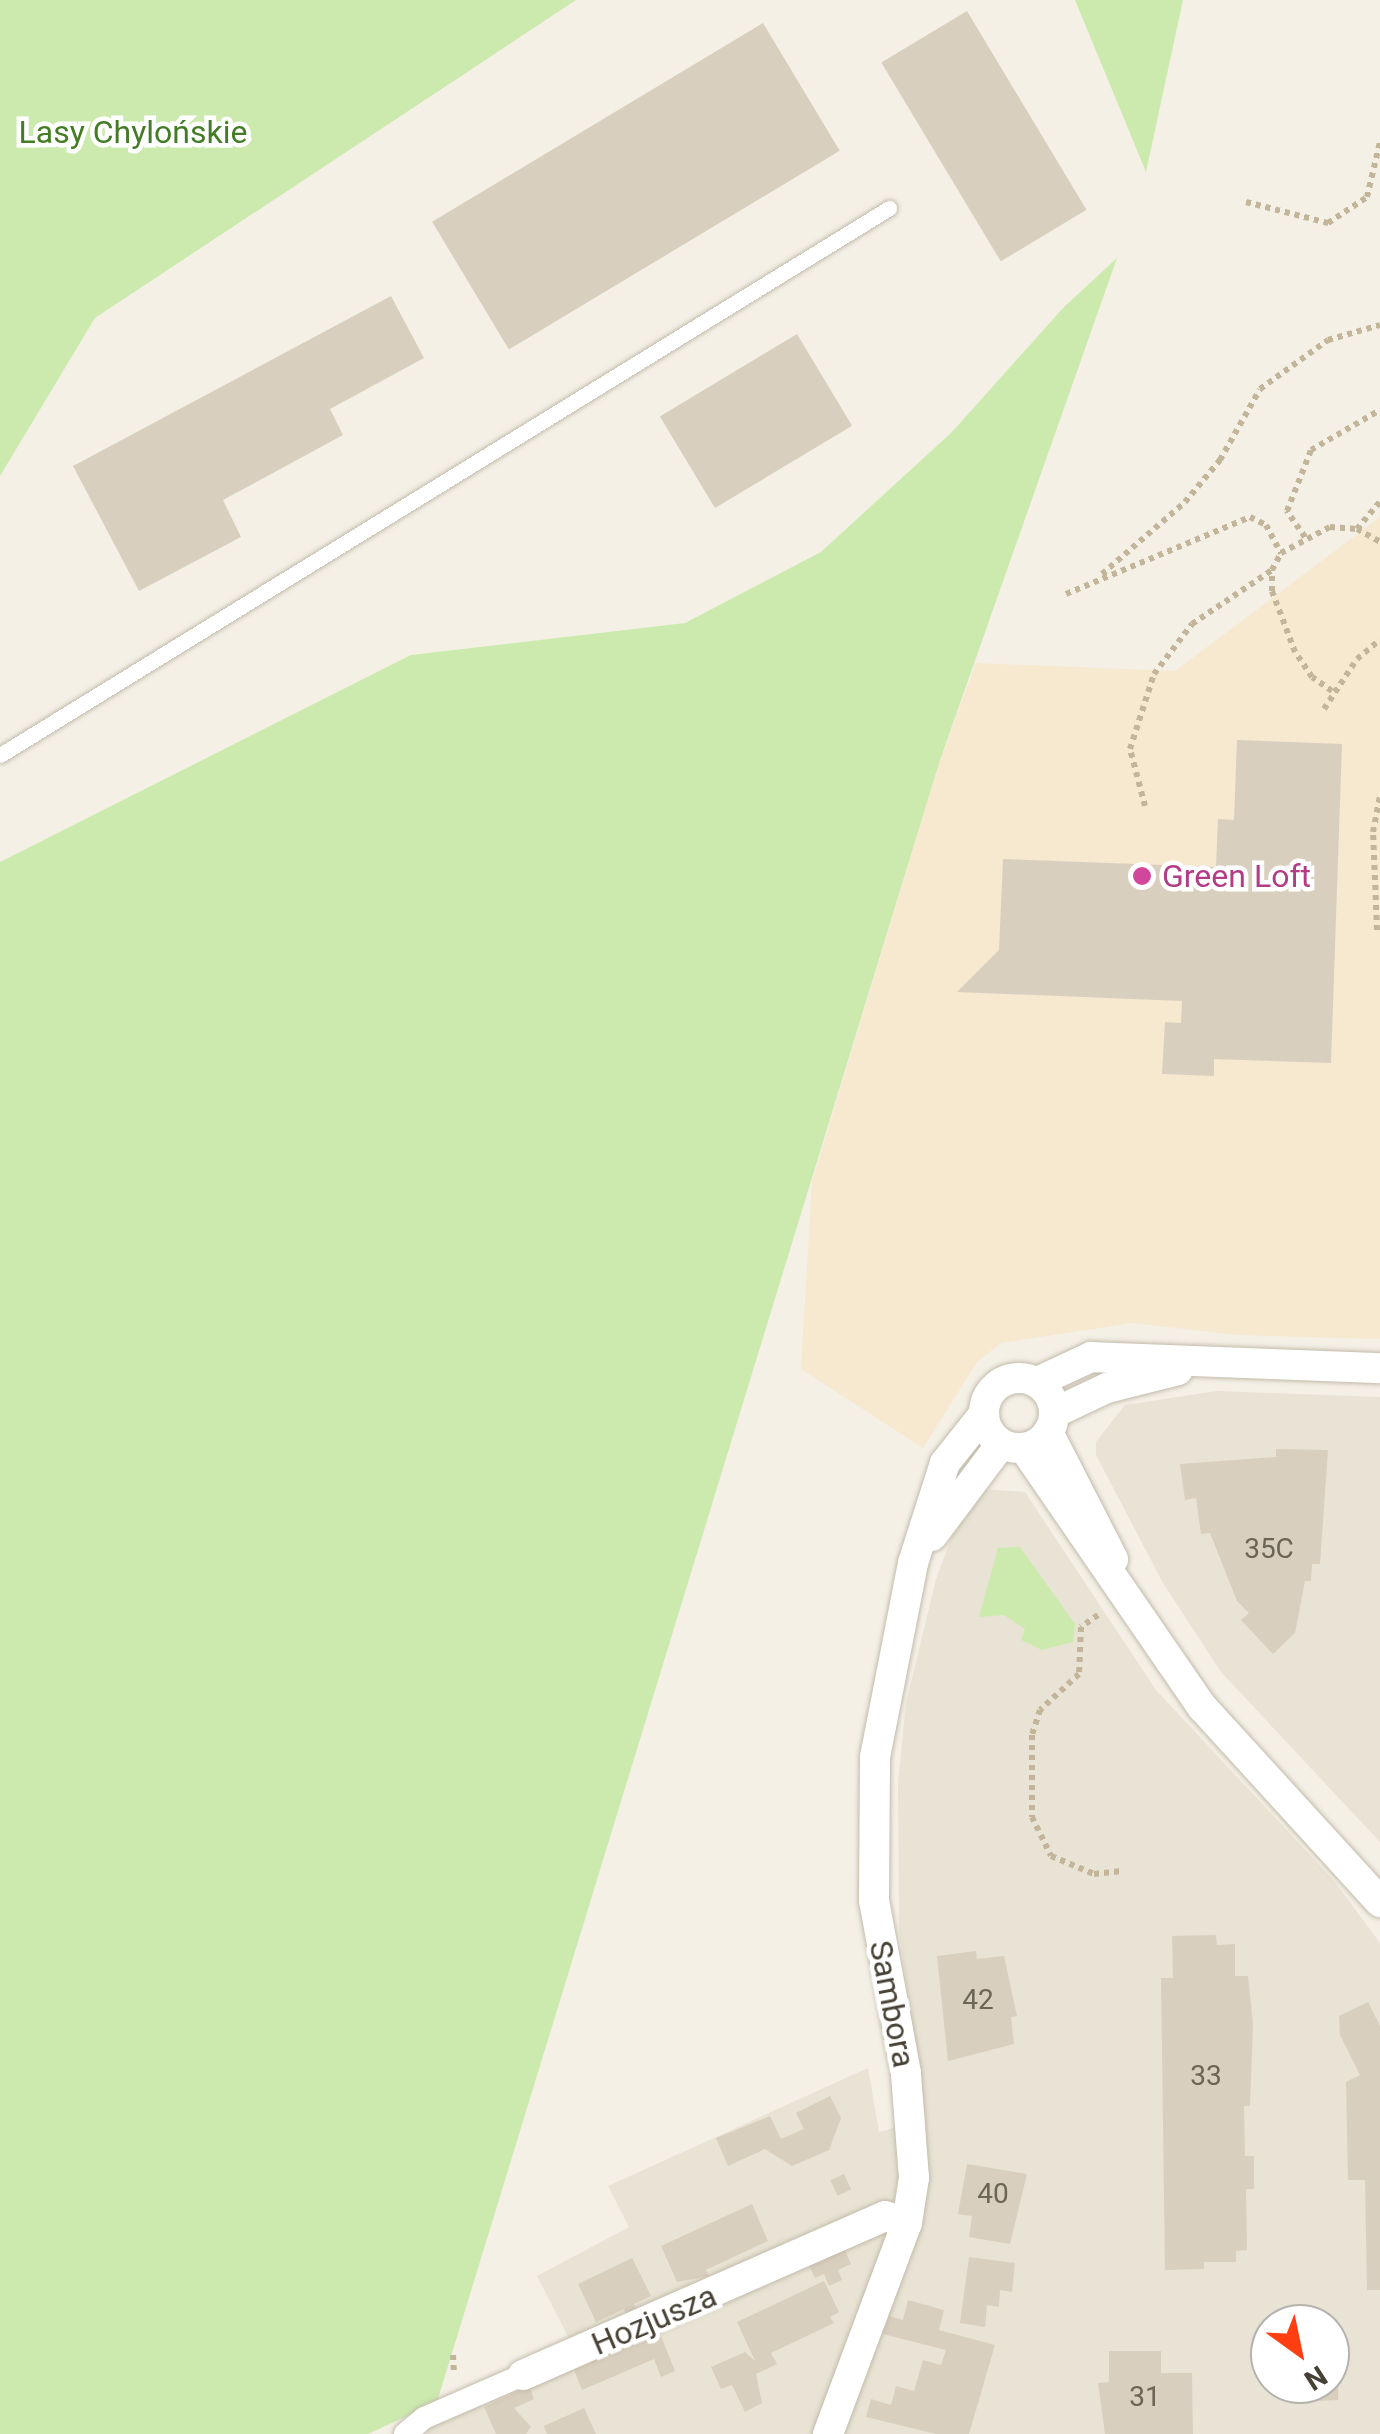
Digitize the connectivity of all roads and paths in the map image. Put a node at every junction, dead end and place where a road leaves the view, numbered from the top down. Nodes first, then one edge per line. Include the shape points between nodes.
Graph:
1 (1380, 142) edge
2 (1246, 202) dead end
3 (889, 208) dead end
4 (1380, 325) edge
5 (1380, 410) edge
6 (1380, 502) edge
7 (1357, 529) junction
8 (1304, 537) junction
9 (1378, 538) edge
10 (1281, 553) junction
11 (1272, 570) junction
12 (1102, 574) junction
13 (1066, 594) dead end
14 (1380, 640) edge
15 (1332, 691) junction
16 (1324, 709) dead end
17 (0, 756) edge
18 (1380, 797) edge
19 (1145, 806) dead end
20 (1377, 930) dead end
21 (1210, 1362) junction
22 (1380, 1368) edge
23 (1037, 1382) junction
24 (984, 1414) junction
25 (1032, 1434) junction
26 (913, 1563) junction
27 (1099, 1614) dead end
28 (1122, 1871) dead end
29 (1380, 1902) edge
30 (906, 2223) junction
31 (523, 2375) joint
32 (404, 2434) edge
33 (828, 2434) edge

1 - 2 path via 1366,198 1328,222
3 - 17 lane
4 - 12 path via 1328,340 1260,389 1220,460 1185,502
5 - 8 path via 1311,450 1287,511
6 - 7 path
7 - 8 path via 1330,527
7 - 9 path
8 - 10 path
10 - 11 path
10 - 12 path via 1266,525 1250,516
11 - 15 path via 1272,590 1295,652
11 - 19 path via 1192,624 1154,674 1130,749
12 - 13 path
14 - 15 path
15 - 16 path
18 - 20 path via 1373,832
21 - 22 street, Sambora
21 - 23 street, Sambora via 1091,1357
21 - 25 street, Sambora via 1107,1388
23 - 24 street, Sambora via 1006,1380 990,1394
23 - 25 street
24 - 25 street
24 - 26 street, Sambora via 945,1464
25 - 26 street, Sambora
25 - 29 street via 1144,1625 1203,1708
26 - 30 street, Sambora via 887,1679 871,1821 874,1900 914,2138
27 - 28 path via 1081,1627 1079,1674 1040,1710 1032,1735 1032,1817 1051,1856 1094,1874
30 - 31 street, Hozjusza via 885,2216
30 - 33 street, Sambora
31 - 32 street, Hozjusza via 424,2418

